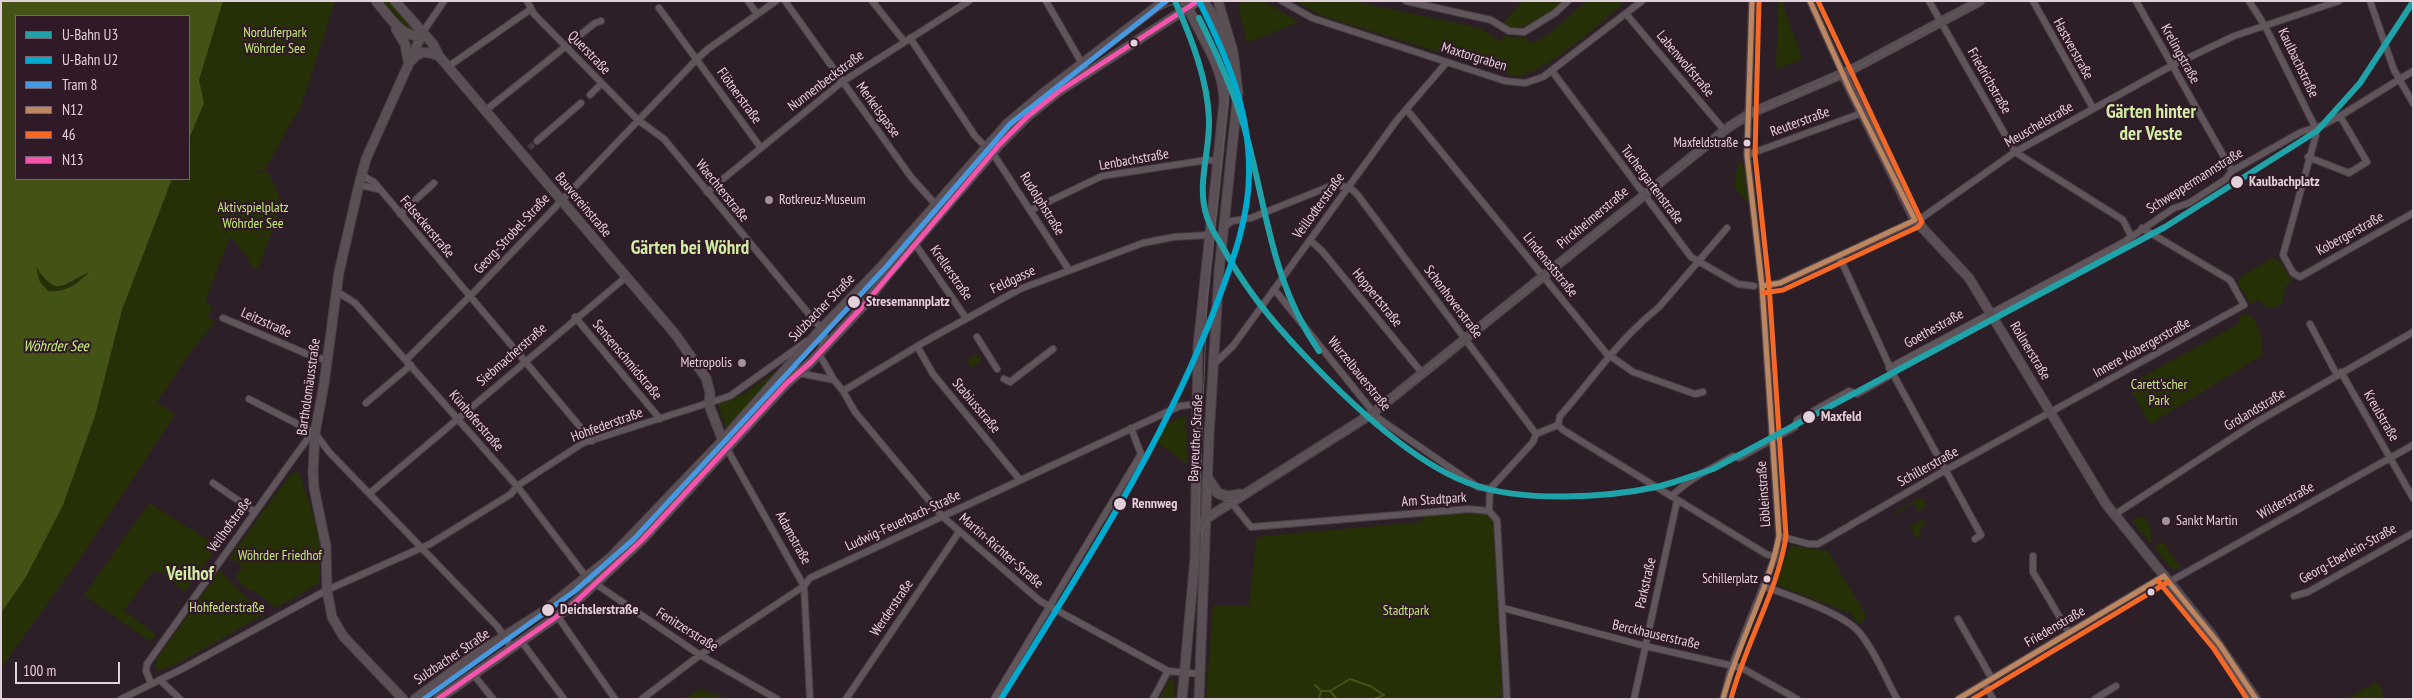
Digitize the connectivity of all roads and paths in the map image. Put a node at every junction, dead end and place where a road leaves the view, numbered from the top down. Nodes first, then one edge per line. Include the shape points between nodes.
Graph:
1 (376, 1) edge
2 (395, 1) edge
3 (444, 1) edge
4 (527, 1) edge
5 (748, 1) edge
6 (776, 1) edge
7 (785, 1) edge
8 (872, 1) edge
9 (969, 1) edge
10 (1046, 1) edge
11 (1164, 1) edge
12 (1198, 1) edge
13 (1203, 1) edge
14 (1218, 1) edge
15 (1282, 1) edge
16 (1406, 1) edge
17 (1568, 1) edge
18 (1642, 1) edge
19 (1752, 1) edge
20 (1810, 1) edge
21 (1929, 1) edge
22 (1980, 1) edge
23 (2033, 1) edge
24 (2136, 1) edge
25 (2249, 1) edge
26 (2339, 1) edge
27 (2370, 1) edge
28 (1187, 5) edge
29 (659, 8) dead end
30 (532, 10) junction
31 (385, 12) junction
32 (757, 14) junction
33 (1627, 15) junction
34 (601, 21) dead end
35 (1941, 23) junction
36 (2266, 26) junction
37 (422, 32) junction
38 (907, 40) junction
39 (565, 46) junction
40 (440, 56) junction
41 (697, 59) junction
42 (1447, 62) junction
43 (409, 63) junction
44 (1082, 64) junction
45 (449, 66) junction
46 (2171, 66) junction
47 (1237, 71) junction
48 (1552, 71) junction
49 (2413, 71) edge
50 (1087, 72) junction
51 (1843, 74) junction
52 (2400, 79) junction
53 (842, 82) junction
54 (601, 84) junction
55 (590, 95) dead end
56 (581, 103) dead end
57 (2413, 103) edge
58 (2092, 108) junction
59 (486, 110) junction
60 (1407, 110) junction
61 (1862, 113) junction
62 (1747, 115) junction
63 (2340, 116) junction
64 (638, 120) junction
65 (2315, 127) junction
66 (1724, 130) junction
67 (537, 141) tunnel mouth
68 (761, 148) junction
69 (989, 150) junction
70 (2016, 152) junction
71 (1747, 155) junction
72 (2308, 157) junction
73 (1218, 161) junction
74 (2232, 171) junction
75 (361, 175) junction
76 (434, 183) dead end
77 (359, 185) junction
78 (1348, 187) junction
79 (378, 189) junction
80 (707, 192) junction
81 (1643, 194) junction
82 (561, 200) junction
83 (936, 205) junction
84 (1031, 210) junction
85 (400, 214) junction
86 (2413, 214) edge
87 (1915, 220) junction
88 (1223, 228) junction
89 (1727, 228) dead end
90 (2142, 228) junction
91 (1209, 235) junction
92 (2131, 236) junction
93 (912, 239) junction
94 (1310, 240) junction
95 (1839, 256) junction
96 (1698, 262) junction
97 (1069, 270) junction
98 (1543, 276) junction
99 (626, 277) junction
100 (1754, 286) dead end
101 (1762, 286) junction
102 (1274, 289) junction
103 (336, 291) junction
104 (469, 295) junction
105 (1990, 313) junction
106 (576, 317) junction
107 (223, 318) dead end
108 (966, 318) junction
109 (2310, 324) dead end
110 (820, 329) junction
111 (2413, 332) edge
112 (813, 337) junction
113 (977, 337) dead end
114 (1466, 340) junction
115 (917, 346) junction
116 (1053, 349) dead end
117 (1611, 355) junction
118 (796, 356) junction
119 (821, 356) junction
120 (327, 360) junction
121 (525, 360) junction
122 (408, 362) junction
123 (1213, 365) junction
124 (996, 369) dead end
125 (1891, 371) junction
126 (799, 373) junction
127 (2339, 373) junction
128 (1423, 374) junction
129 (1004, 379) dead end
130 (834, 380) junction
131 (843, 391) junction
132 (1703, 392) dead end
133 (249, 399) dead end
134 (709, 402) junction
135 (366, 403) dead end
136 (1196, 404) junction
137 (1373, 413) junction
138 (2051, 413) junction
139 (458, 418) junction
140 (660, 419) junction
141 (1558, 425) junction
142 (1131, 428) junction
143 (315, 433) junction
144 (1536, 434) junction
145 (1772, 440) junction
146 (592, 441) junction
147 (725, 444) junction
148 (2413, 445) edge
149 (2390, 457) junction
150 (1944, 471) junction
151 (1207, 477) junction
152 (1020, 480) junction
153 (213, 483) dead end
154 (516, 486) junction
155 (1490, 489) junction
156 (370, 493) junction
157 (1245, 493) junction
158 (2413, 498) edge
159 (1675, 499) junction
160 (1231, 502) junction
161 (1195, 510) junction
162 (1489, 511) junction
163 (255, 512) junction
164 (2114, 515) junction
165 (942, 516) junction
166 (1206, 519) junction
167 (1195, 532) junction
168 (2413, 532) edge
169 (961, 534) junction
170 (1779, 536) junction
171 (1975, 539) dead end
172 (422, 546) junction
173 (2033, 556) dead end
174 (1775, 557) junction
175 (587, 578) junction
176 (2166, 579) junction
177 (595, 583) junction
178 (804, 586) junction
179 (1763, 586) junction
180 (327, 590) junction
181 (2294, 596) dead end
182 (1050, 607) junction
183 (1503, 608) junction
184 (558, 617) junction
185 (1958, 618) dead end
186 (2069, 633) junction
187 (505, 638) junction
188 (522, 642) junction
189 (1645, 646) junction
190 (512, 648) junction
191 (700, 655) junction
192 (1732, 665) junction
193 (1168, 671) junction
194 (473, 674) junction
195 (1184, 674) junction
196 (1200, 674) junction
197 (1992, 679) junction
198 (160, 680) junction
199 (151, 683) junction
200 (1984, 683) junction
201 (2116, 686) dead end
202 (121, 699) edge
203 (180, 699) edge
204 (402, 699) edge
205 (415, 699) edge
206 (438, 699) edge
207 (493, 699) edge
208 (564, 699) edge
209 (615, 699) edge
210 (642, 699) edge
211 (777, 699) edge
212 (810, 699) edge
213 (846, 699) edge
214 (994, 699) edge
215 (1153, 699) edge
216 (1182, 699) edge
217 (1199, 699) edge
218 (1507, 699) edge
219 (1634, 699) edge
220 (1723, 699) edge
221 (1797, 699) edge
222 (1898, 699) edge
223 (1958, 699) edge
224 (1993, 699) edge
225 (2095, 699) edge
226 (2256, 699) edge

1 - 31 main road
2 - 37 main road, Bauvereinstraße
3 - 37 street
4 - 30 street, Querstraße
5 - 32 street
6 - 32 street, Georg-Strobel-Straße
7 - 53 street, Merkelsgasse
8 - 38 street, Rudolphstraße
9 - 38 street, Nunnenbeckstraße
10 - 44 street
11 - 44 main road, Sulzbacher Straße
12 - 28 main road, Sulzbacher Straße
13 - 47 main road
14 - 47 main road, Bayreuther Straße
15 - 42 street, Maxtorgraben via 1312,18
16 - 17 street via 1485,18 1509,31 1524,32
18 - 33 street, Maxtorgraben
19 - 62 street
20 - 51 street, Rollnerstraße
21 - 35 street, Friedrichstraße
22 - 35 main road, Pirckheimerstraße
23 - 58 street, Hastverstraße
24 - 46 street, Krelingstraße
25 - 36 street, Kaulbachstraße
26 - 36 street, Meuschelstraße
27 - 52 street
28 - 50 main road, Sulzbacher Straße
28 - 73 main road, Bayreuther Straße via 1222,81 1224,100
29 - 41 street
30 - 39 street, Querstraße
30 - 45 street
31 - 37 main road via 408,35 417,36
31 - 43 main road via 404,42
32 - 41 street, Georg-Strobel-Straße
33 - 48 street, Maxtorgraben
33 - 66 street, Labenwolfstraße
34 - 39 street
35 - 51 main road, Pirckheimerstraße
35 - 70 street, Friedrichstraße
36 - 46 street, Meuschelstraße via 2234,36
36 - 65 street, Kaulbachstraße
37 - 40 main road, Bauvereinstraße
37 - 43 main road, Bartholomäusstraße
38 - 53 street, Nunnenbeckstraße
38 - 69 street, Rudolphstraße via 975,136
39 - 54 street, Querstraße
39 - 59 street
40 - 43 main road via 424,51
40 - 45 main road, Bauvereinstraße
41 - 64 street, Georg-Strobel-Straße
41 - 68 street, Flötnerstraße
42 - 48 street, Maxtorgraben via 1512,82 1534,81
42 - 60 street, Veillodterstraße
43 - 75 main road, Bartholomäusstraße
44 - 50 street
44 - 69 main road, Sulzbacher Straße via 1022,110
45 - 59 main road, Bauvereinstraße
46 - 58 street, Meuschelstraße
46 - 74 street, Krelingstraße
47 - 88 main road, Bayreuther Straße
48 - 81 street, Tuchergartenstraße
49 - 52 street, Schweppermannstraße
50 - 69 main road, Sulzbacher Straße via 1032,112
51 - 61 main road, Rollnerstraße
51 - 62 main road, Pirckheimerstraße
52 - 57 street
52 - 63 street, Schweppermannstraße
53 - 68 street, Nunnenbeckstraße
53 - 83 street, Merkelsgasse via 911,177
54 - 55 street
54 - 64 street, Querstraße
56 - 67 street
58 - 70 street, Meuschelstraße
59 - 82 main road, Bauvereinstraße via 525,151
60 - 78 street, Veillodterstraße
60 - 98 street, Lindenaststraße
61 - 71 street, Reuterstraße
61 - 87 main road, Rollnerstraße
62 - 66 main road, Pirckheimerstraße
62 - 71 street
63 - 65 street, Schweppermannstraße
63 - 72 street via 2367,162 2349,173
64 - 80 street, Waechterstraße via 664,139
64 - 82 street, Georg-Strobel-Straße
65 - 72 street via 2316,135
65 - 74 street, Schweppermannstraße
66 - 81 main road, Pirckheimerstraße
68 - 80 street, Nunnenbeckstraße
69 - 83 main road, Sulzbacher Straße
69 - 84 street, Rudolphstraße
69 - 93 main road, Sulzbacher Straße
70 - 87 street, Meuschelstraße
70 - 92 street, Friedrichstraße via 2123,220
71 - 101 street, Löbleinstraße
72 - 86 street, Kobergerstraße via 2283,255 2293,273 2300,277
73 - 84 street, Lenbachstraße via 1102,176
73 - 91 main road, Bayreuther Straße
74 - 90 street, Schweppermannstraße via 2226,179
75 - 77 main road, Bartholomäusstraße
75 - 79 street, Felseckerstraße via 370,179
76 - 85 street
77 - 79 street
77 - 103 main road, Bartholomäusstraße
78 - 88 street via 1333,185 1250,218 1235,219
78 - 94 street, Veillodterstraße
78 - 114 street, Schonhoverstraße via 1357,194
79 - 85 street, Felseckerstraße
80 - 110 street, Waechterstraße
81 - 96 street, Tuchergartenstraße
81 - 98 main road, Pirckheimerstraße
82 - 99 main road, Bauvereinstraße
82 - 104 street, Georg-Strobel-Straße
83 - 93 main road, Sulzbacher Straße
84 - 97 street, Rudolphstraße
85 - 104 street, Felseckerstraße
87 - 95 street, Meuschelstraße
87 - 105 main road, Rollnerstraße via 1966,274
88 - 123 main road, Bayreuther Straße
89 - 96 street
90 - 92 street, Schweppermannstraße
90 - 138 street, Innere Kobergerstraße via 2230,280 2244,305
91 - 97 street, Feldgasse via 1156,240
91 - 136 main road, Bayreuther Straße
92 - 105 street, Schweppermannstraße
93 - 108 street, Krellerstraße
93 - 110 main road, Sulzbacher Straße
93 - 119 main road, Sulzbacher Straße via 864,305
94 - 102 street, Veillodterstraße
94 - 128 street, Hoppertstraße
95 - 101 street, Meuschelstraße via 1780,283
95 - 125 street
96 - 100 street, Tuchergartenstraße via 1738,284
96 - 117 street
97 - 108 street, Feldgasse via 1020,289
98 - 114 main road, Pirckheimerstraße
98 - 117 street, Lindenaststraße
99 - 106 street, Siebmacherstraße
99 - 134 main road, Bauvereinstraße via 700,367 710,388
101 - 145 street, Löbleinstraße
102 - 123 street, Veillodterstraße via 1233,346
102 - 137 street, Wurzelbauerstraße
103 - 120 main road, Bartholomäusstraße
103 - 122 street, Künhoferstraße via 355,302
104 - 121 street, Felseckerstraße
104 - 122 street, Georg-Strobel-Straße
105 - 125 street, Goethestraße
105 - 138 main road, Rollnerstraße
106 - 121 street, Siebmacherstraße
106 - 140 street, Sensenschmidstraße
107 - 120 street, Leitzstraße
108 - 115 street, Feldgasse
109 - 127 street, Kreulstraße
110 - 112 main road, Sulzbacher Straße
110 - 119 street via 825,337
111 - 127 street, Grolandstraße
112 - 118 main road, Sulzbacher Straße
112 - 134 street via 734,393
113 - 124 street
114 - 128 main road, Pirckheimerstraße
114 - 144 street, Schonhoverstraße
115 - 131 street, Feldgasse
115 - 152 street, Stabiusstraße via 933,374
116 - 129 street via 1010,382
117 - 132 street, Lindenaststraße via 1640,375 1695,394
117 - 141 street via 1560,416
118 - 126 street via 794,368
118 - 147 main road, Sulzbacher Straße
119 - 126 main road, Sulzbacher Straße
119 - 130 street, Martin-Richter-Straße
120 - 143 main road, Bartholomäusstraße
121 - 139 street, Siebmacherstraße
121 - 146 street, Felseckerstraße
122 - 135 street, Georg-Strobel-Straße
122 - 139 street, Künhoferstraße
123 - 151 main road, Bayreuther Straße
125 - 145 street, Goethestraße via 1857,394 1850,391 1797,420 1795,427
125 - 150 street
126 - 130 street
126 - 147 main road, Sulzbacher Straße
127 - 149 street, Kreulstraße
127 - 164 street, Grolandstraße
128 - 137 main road, Pirckheimerstraße
130 - 131 street, Martin-Richter-Straße
131 - 165 street, Martin-Richter-Straße via 855,412
133 - 143 street
134 - 140 street, Hohfederstraße
134 - 147 main road, Adamstraße
136 - 142 street, Ludwig-Feuerbach-Straße via 1180,406
136 - 161 main road, Bayreuther Straße
137 - 155 street, Wurzelbauerstraße via 1384,424 1478,487
137 - 157 main road, Pirckheimerstraße
138 - 150 street, Schillerstraße
138 - 164 main road, Rollnerstraße
139 - 154 street, Künhoferstraße
139 - 156 street, Siebmacherstraße
140 - 146 street, Hohfederstraße
141 - 144 street
141 - 159 street
142 - 152 street, Ludwig-Feuerbach-Straße
142 - 182 street via 1141,454
143 - 156 street via 325,448
143 - 163 street, Veilhofstraße
143 - 180 main road, Bartholomäusstraße via 313,480 326,546
144 - 155 street via 1533,442
145 - 159 street, Goethestraße via 1738,458 1733,456 1680,488
145 - 170 street, Löbleinstraße
146 - 154 street, Hohfederstraße via 576,447
147 - 175 main road, Sulzbacher Straße
147 - 177 main road, Sulzbacher Straße via 642,540
147 - 178 street, Adamstraße
148 - 149 street, Wilderstraße
149 - 158 street, Kreulstraße
149 - 176 street, Wilderstraße
150 - 170 street, Schillerstraße via 1818,544
150 - 171 street via 1981,536
151 - 157 main road, Pirckheimerstraße via 1221,495
151 - 166 main road, Bayreuther Straße
152 - 165 street, Ludwig-Feuerbach-Straße
153 - 163 street
154 - 172 street, Hohfederstraße via 511,494
154 - 175 street, Künhoferstraße
155 - 162 street
156 - 172 street
157 - 160 main road, Pirckheimerstraße
159 - 174 street
159 - 189 street, Parkstraße
160 - 162 street, Am Stadtpark via 1251,527 1469,509
160 - 166 main road, Pirckheimerstraße
161 - 166 main road via 1199,517
161 - 167 main road, Bayreuther Straße
162 - 183 street via 1497,520
163 - 199 street, Veilhofstraße via 147,664
164 - 176 main road, Rollnerstraße
165 - 169 street, Martin-Richter-Straße
165 - 178 street, Ludwig-Feuerbach-Straße via 810,578
166 - 167 main road, Pirckheimerstraße
166 - 196 main road, Bayreuther Straße
167 - 195 main road, Bayreuther Straße via 1192,604
168 - 181 street, Georg-Eberlein-Straße via 2308,592
169 - 182 street, Martin-Richter-Straße
169 - 213 street, Werderstraße
170 - 174 street, Löbleinstraße
172 - 180 street, Hohfederstraße
172 - 187 street
173 - 186 street via 2033,572
174 - 179 street, Löbleinstraße
175 - 177 street, Fenitzerstraße
175 - 187 main road, Sulzbacher Straße
176 - 186 street, Friedenstraße
176 - 226 main road, Rollnerstraße via 2220,645
177 - 184 main road, Sulzbacher Straße
177 - 191 street, Fenitzerstraße
178 - 191 street, Ludwig-Feuerbach-Straße
178 - 212 street, Adamstraße
179 - 192 street, Löbleinstraße
179 - 222 street via 1837,616 1859,632
180 - 198 street, Hohfederstraße
180 - 204 main road, Bartholomäusstraße via 332,617 340,633
182 - 193 street, Martin-Richter-Straße
182 - 214 street
183 - 189 street, Berckhauserstraße
183 - 218 street
184 - 188 main road, Sulzbacher Straße
184 - 209 street
185 - 197 street
186 - 197 street, Friedenstraße
187 - 190 street, Sulzbacher Straße
187 - 205 main road, Sulzbacher Straße via 473,656
188 - 190 main road, Sulzbacher Straße
188 - 208 street
189 - 192 street, Berckhauserstraße
189 - 219 street, Parkstraße
190 - 194 main road, Sulzbacher Straße
191 - 210 street, Ludwig-Feuerbach-Straße
191 - 211 street, Fenitzerstraße
192 - 220 street, Löbleinstraße
192 - 221 street, Berckhauserstraße
193 - 195 street, Martin-Richter-Straße
193 - 215 street
194 - 206 main road, Sulzbacher Straße
194 - 207 street, Sulzbacher Straße
195 - 196 street, Martin-Richter-Straße
195 - 216 main road, Bayreuther Straße
196 - 217 main road, Bayreuther Straße
197 - 200 street, Friedenstraße
198 - 199 street, Hohfederstraße
198 - 203 street
199 - 202 street
200 - 223 street, Friedenstraße
200 - 224 street
201 - 225 street

